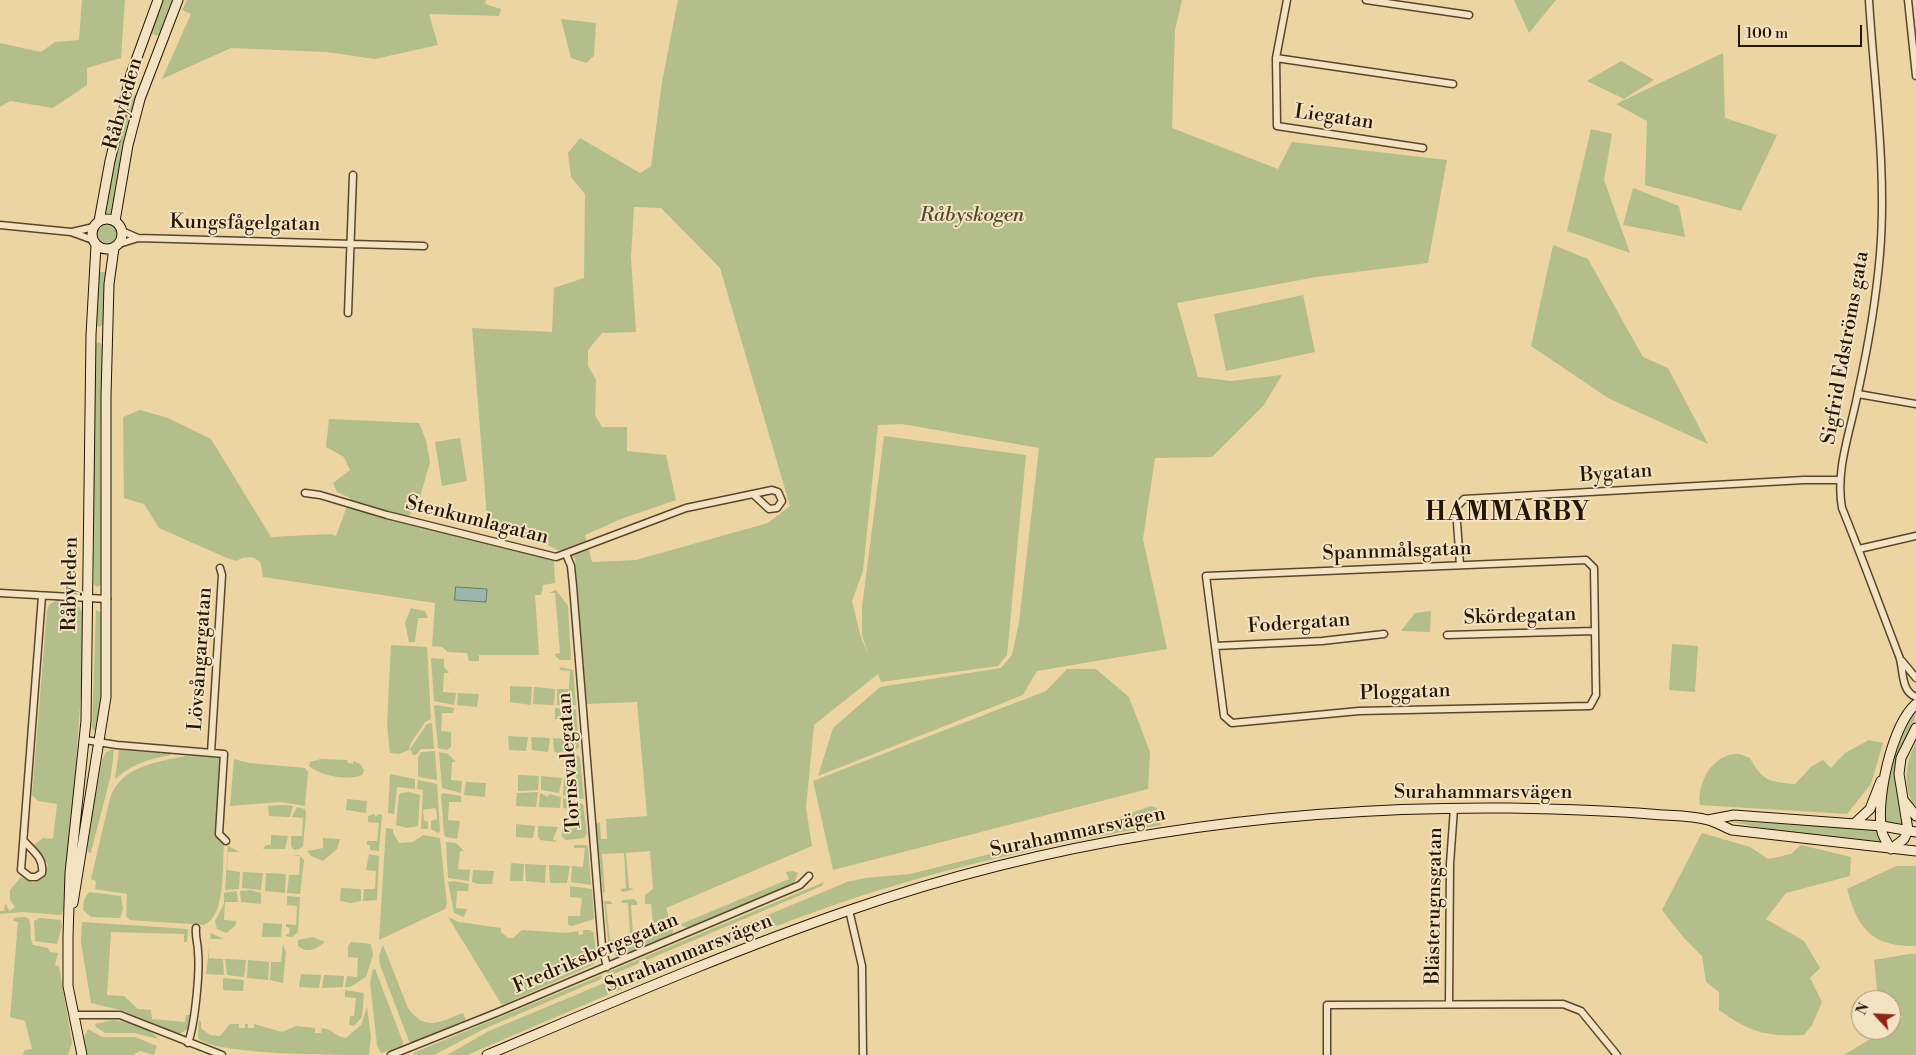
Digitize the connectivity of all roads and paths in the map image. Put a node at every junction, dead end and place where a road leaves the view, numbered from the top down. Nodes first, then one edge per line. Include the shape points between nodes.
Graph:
1 (158, 0) edge
2 (178, 0) edge
3 (1287, 0) edge
4 (1366, 0) edge
5 (1869, 0) edge
6 (1908, 0) edge
7 (1912, 11) edge
8 (1469, 15) dead end
9 (1276, 58) junction
10 (1916, 76) edge
11 (1453, 84) dead end
12 (1423, 148) dead end
13 (353, 174) dead end
14 (115, 221) junction
15 (96, 224) junction
16 (0, 225) edge
17 (122, 231) junction
18 (71, 232) junction
19 (138, 238) junction
20 (95, 243) junction
21 (351, 243) junction
22 (117, 246) junction
23 (424, 246) dead end
24 (348, 314) dead end
25 (1858, 394) junction
26 (1916, 402) edge
27 (1840, 480) junction
28 (305, 493) dead end
29 (754, 495) dead end
30 (1916, 536) edge
31 (1858, 549) junction
32 (566, 554) junction
33 (1460, 565) junction
34 (220, 568) dead end
35 (0, 593) edge
36 (42, 596) junction
37 (89, 598) junction
38 (107, 599) junction
39 (1594, 631) junction
40 (1384, 634) dead end
41 (1447, 635) dead end
42 (1215, 646) junction
43 (1901, 660) junction
44 (1916, 678) edge
45 (1916, 697) edge
46 (1916, 704) edge
47 (1916, 728) edge
48 (85, 740) junction
49 (99, 742) junction
50 (211, 752) junction
51 (1886, 767) junction
52 (1902, 797) junction
53 (1454, 808) junction
54 (1916, 816) edge
55 (1708, 820) junction
56 (1854, 824) junction
57 (1882, 826) junction
58 (1912, 831) edge
59 (24, 841) junction
60 (226, 841) dead end
61 (1891, 849) junction
62 (1916, 851) edge
63 (809, 876) dead end
64 (848, 910) junction
65 (69, 923) junction
66 (196, 928) dead end
67 (607, 967) junction
68 (1449, 1004) junction
69 (74, 1015) junction
70 (188, 1043) junction
71 (82, 1055) edge
72 (222, 1055) edge
73 (391, 1055) edge
74 (487, 1055) edge
75 (863, 1055) edge
76 (1327, 1055) edge
77 (1617, 1055) edge

1 - 15 main road, Råbyleden via 131,74
2 - 14 main road, Råbyleden via 140,100 128,145
3 - 9 street, Liegatan
4 - 8 street
5 - 25 street, Sigfrid Edströms gata via 1883,205 1874,307
6 - 7 street
7 - 10 street
9 - 11 street
9 - 12 street, Liegatan via 1277,126
13 - 21 street
14 - 15 main road via 107,219
14 - 17 main road
15 - 18 street
15 - 20 main road, Råbyleden
16 - 18 street
17 - 19 street, Kungsfågelgatan
17 - 22 main road, Råbyleden
18 - 20 street
19 - 21 street, Kungsfågelgatan
19 - 22 street, Kungsfågelgatan
20 - 22 main road via 104,249
20 - 37 main road, Råbyleden
21 - 23 street, Kungsfågelgatan
21 - 24 street
22 - 38 main road, Råbyleden via 109,284
25 - 26 street
25 - 27 street, Sigfrid Edströms gata
27 - 31 street, Sigfrid Edströms gata via 1842,508
27 - 33 street, Bygatan via 1464,499 1456,508
28 - 32 street, Stenkumlagatan via 556,557
29 - 32 street, Stenkumlagatan via 686,508
30 - 31 street
31 - 43 street, Sigfrid Edströms gata
32 - 67 street, Tornsvalegatan via 573,586 602,946
33 - 39 street, Spannmålsgatan via 1586,560 1594,568
33 - 42 street, Spannmålsgatan via 1206,576
34 - 50 street, Lövsångargatan
35 - 36 street
36 - 37 street
36 - 59 street
37 - 38 street
37 - 48 main road, Råbyleden
38 - 49 main road, Råbyleden via 106,696
39 - 41 street, Skördegatan
39 - 42 street, Ploggatan via 1596,695 1594,702 1587,707 1340,712 1232,722 1226,719 1222,705
40 - 42 street, Fodergatan via 1322,641
43 - 44 street, Sigfrid Edströms gata
43 - 45 street, Sigfrid Edströms gata via 1906,687
46 - 51 main road via 1899,726
47 - 52 main road via 1901,758
48 - 49 street, Lövsångargatan
48 - 65 main road, Råbyleden via 70,872
49 - 50 street, Lövsångargatan
49 - 65 main road, Råbyleden
50 - 60 street, Lövsångargatan via 224,754 219,834
51 - 56 main road via 1870,809
51 - 57 main road
52 - 54 main road
52 - 58 main road
53 - 55 main road, Surahammarsvägen via 1605,810
53 - 64 main road, Surahammarsvägen via 1342,812 1173,830 1006,865
53 - 68 street, Blästerugnsgatan via 1450,864
55 - 56 main road, Surahammarsvägen via 1734,815
55 - 61 main road, Surahammarsvägen via 1732,830
56 - 57 main road, Surahammarsvägen
57 - 58 main road, Surahammarsvägen
57 - 61 main road
58 - 61 main road
59 - 59 street via 21,870 30,877 36,877 42,873 43,865
61 - 62 main road, Surahammarsvägen
63 - 67 street, Fredriksbergsgatan via 800,886
64 - 74 main road, Surahammarsvägen via 712,961
64 - 75 street via 862,966
65 - 69 main road, Råbyleden via 68,986
66 - 70 street via 196,983
67 - 73 street, Fredriksbergsgatan
68 - 76 street via 1327,1006
68 - 77 street via 1563,1004 1576,1007
69 - 70 street via 120,1015
69 - 71 main road, Råbyleden
70 - 72 street

